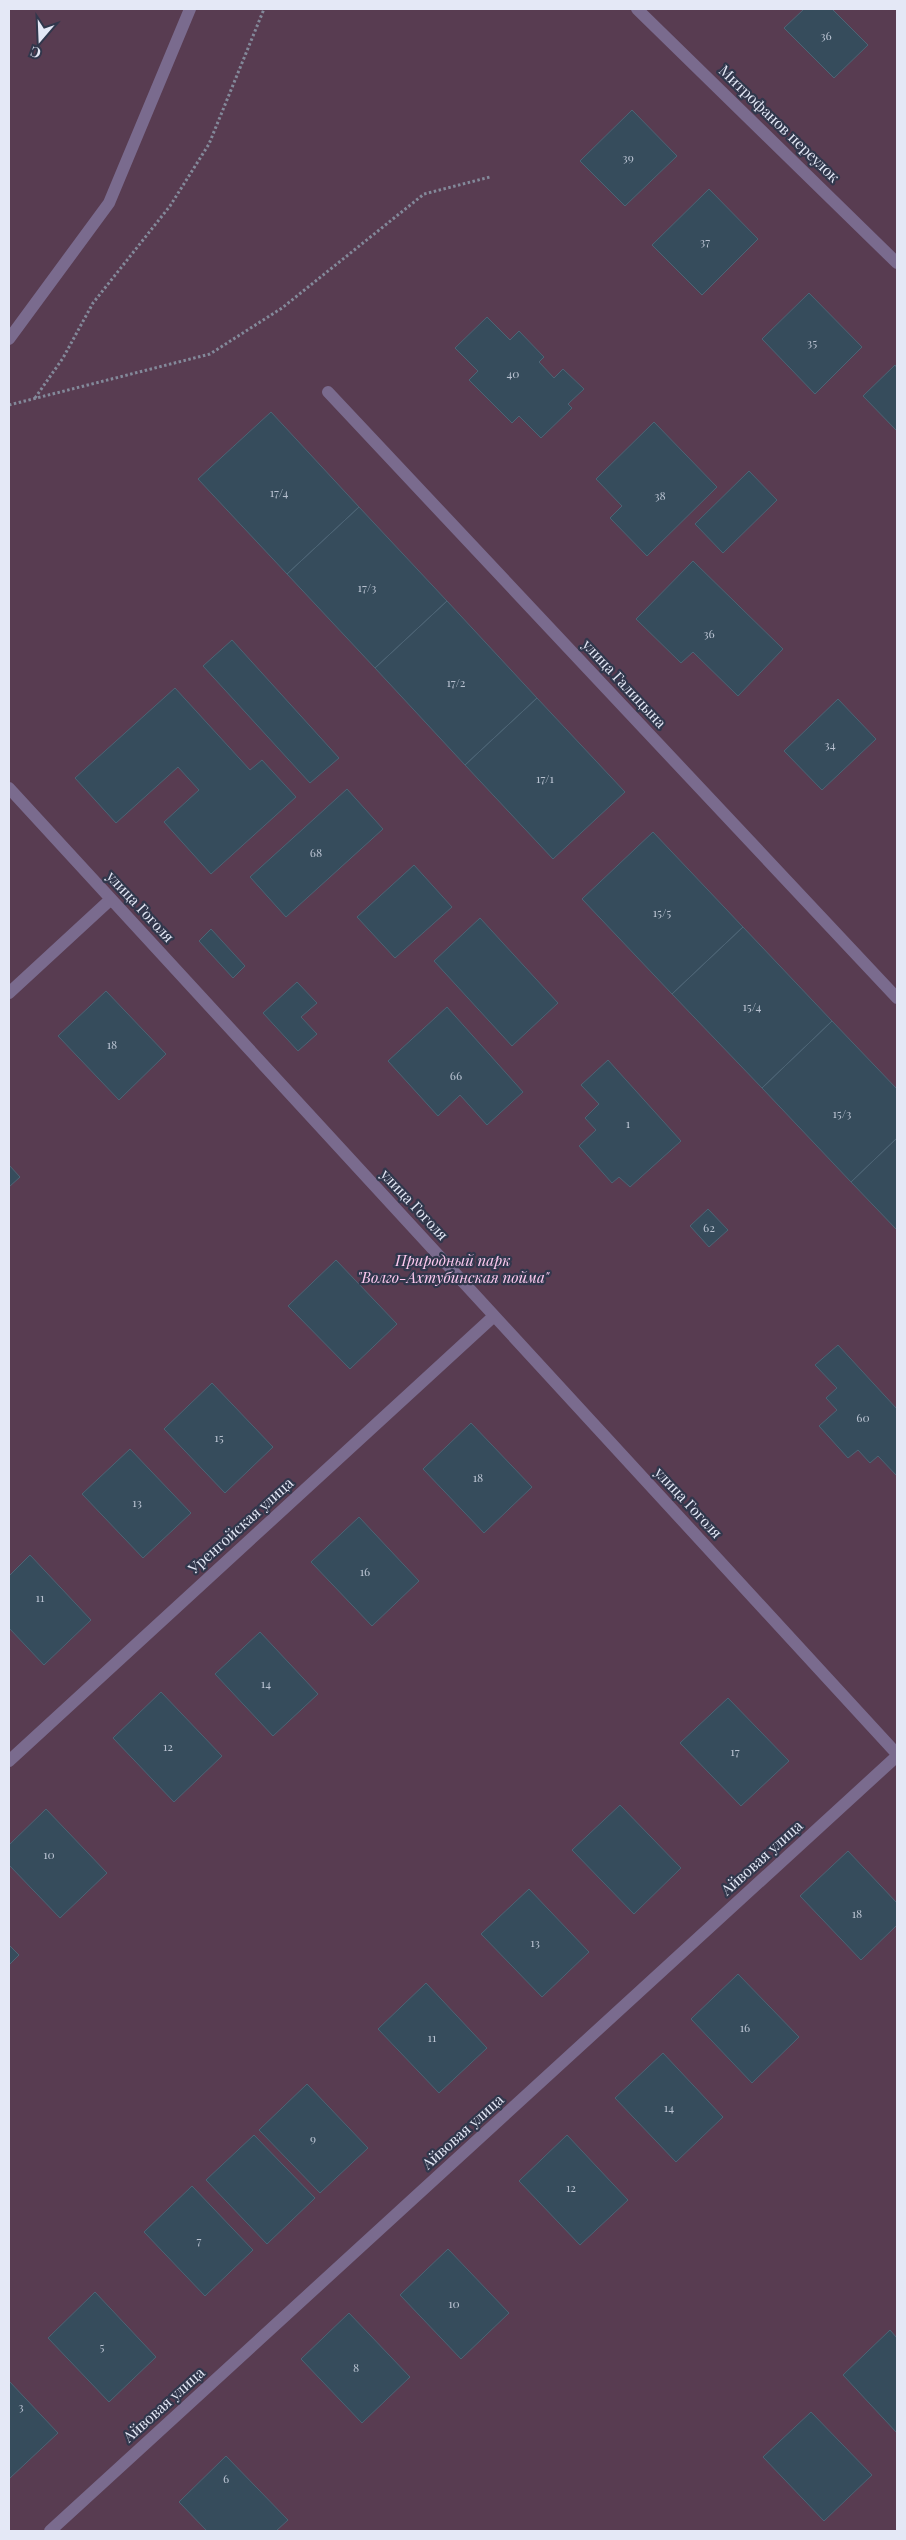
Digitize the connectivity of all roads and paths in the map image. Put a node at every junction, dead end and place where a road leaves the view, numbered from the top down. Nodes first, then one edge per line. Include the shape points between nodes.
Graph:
1 (190, 9) edge
2 (264, 9) edge
3 (638, 9) edge
4 (490, 177) dead end
5 (897, 263) edge
6 (9, 339) edge
7 (328, 392) dead end
8 (35, 399) junction
9 (9, 405) edge
10 (9, 788) edge
11 (111, 899) junction
12 (9, 993) edge
13 (897, 998) edge
14 (494, 1316) junction
15 (897, 1755) edge
16 (9, 1760) edge
17 (50, 2531) edge

1 - 6 street via 109,204
2 - 8 path via 209,144 170,206 93,303 63,358
3 - 5 street, Митрофанов переулок
4 - 8 path via 424,194 282,308 210,354
7 - 13 street, улица Галицына
8 - 9 path
10 - 11 street, улица Гоголя
11 - 12 street
11 - 14 street, улица Гоголя
14 - 15 street, улица Гоголя
14 - 16 street, Уренгойская улица
15 - 17 street, Айвовая улица

